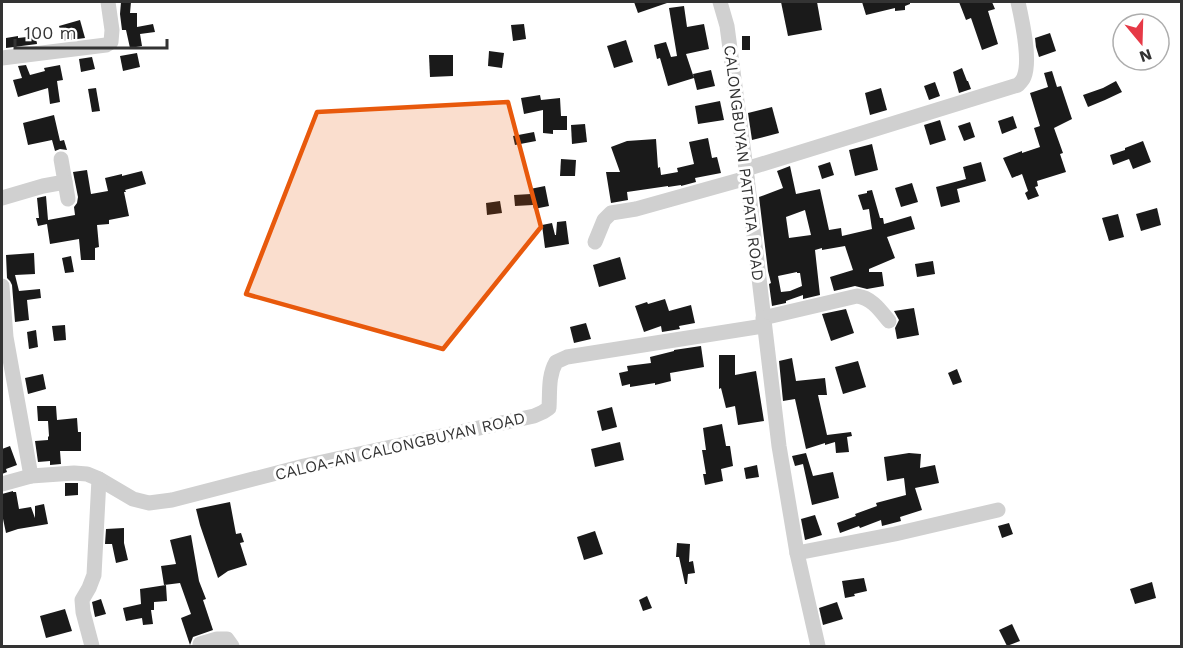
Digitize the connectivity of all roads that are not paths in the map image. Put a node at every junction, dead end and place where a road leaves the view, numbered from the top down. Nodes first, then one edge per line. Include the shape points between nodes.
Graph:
1 (108, 2) edge
2 (720, 2) edge
3 (1018, 2) edge
4 (2, 58) edge
5 (61, 159) dead end
6 (746, 174) junction
7 (65, 182) junction
8 (2, 198) edge
9 (68, 200) dead end
10 (595, 242) dead end
11 (2, 286) edge
12 (889, 321) dead end
13 (763, 322) junction
14 (31, 476) junction
15 (99, 479) junction
16 (2, 484) edge
17 (998, 510) dead end
18 (797, 553) junction
19 (200, 645) dead end
20 (92, 646) edge
21 (232, 646) edge
22 (818, 646) edge

1 - 4 street via 112,37 106,45
2 - 6 street, CALONGBUYAN PATPATA ROAD via 727,26
3 - 6 street via 1026,69 1018,85
5 - 7 street
6 - 10 street via 636,209 611,213
6 - 13 street, CALONGBUYAN PATPATA ROAD
7 - 8 street
7 - 9 street
11 - 14 street via 6,337
12 - 13 street via 874,304 857,296
13 - 15 street, CALOA-AN CALONGBUYAN ROAD via 567,357 552,369 549,408 534,416 303,466 172,500 149,503 133,499
13 - 18 street, CALONGBUYAN PATPATA ROAD
14 - 15 street, CALOA-AN CALONGBUYAN ROAD via 74,473
14 - 16 street, CALOA-AN CALONGBUYAN ROAD
15 - 20 street via 94,575 82,600
17 - 18 street
18 - 22 street, CALONGBUYAN PATPATA ROAD
19 - 21 street via 222,638

